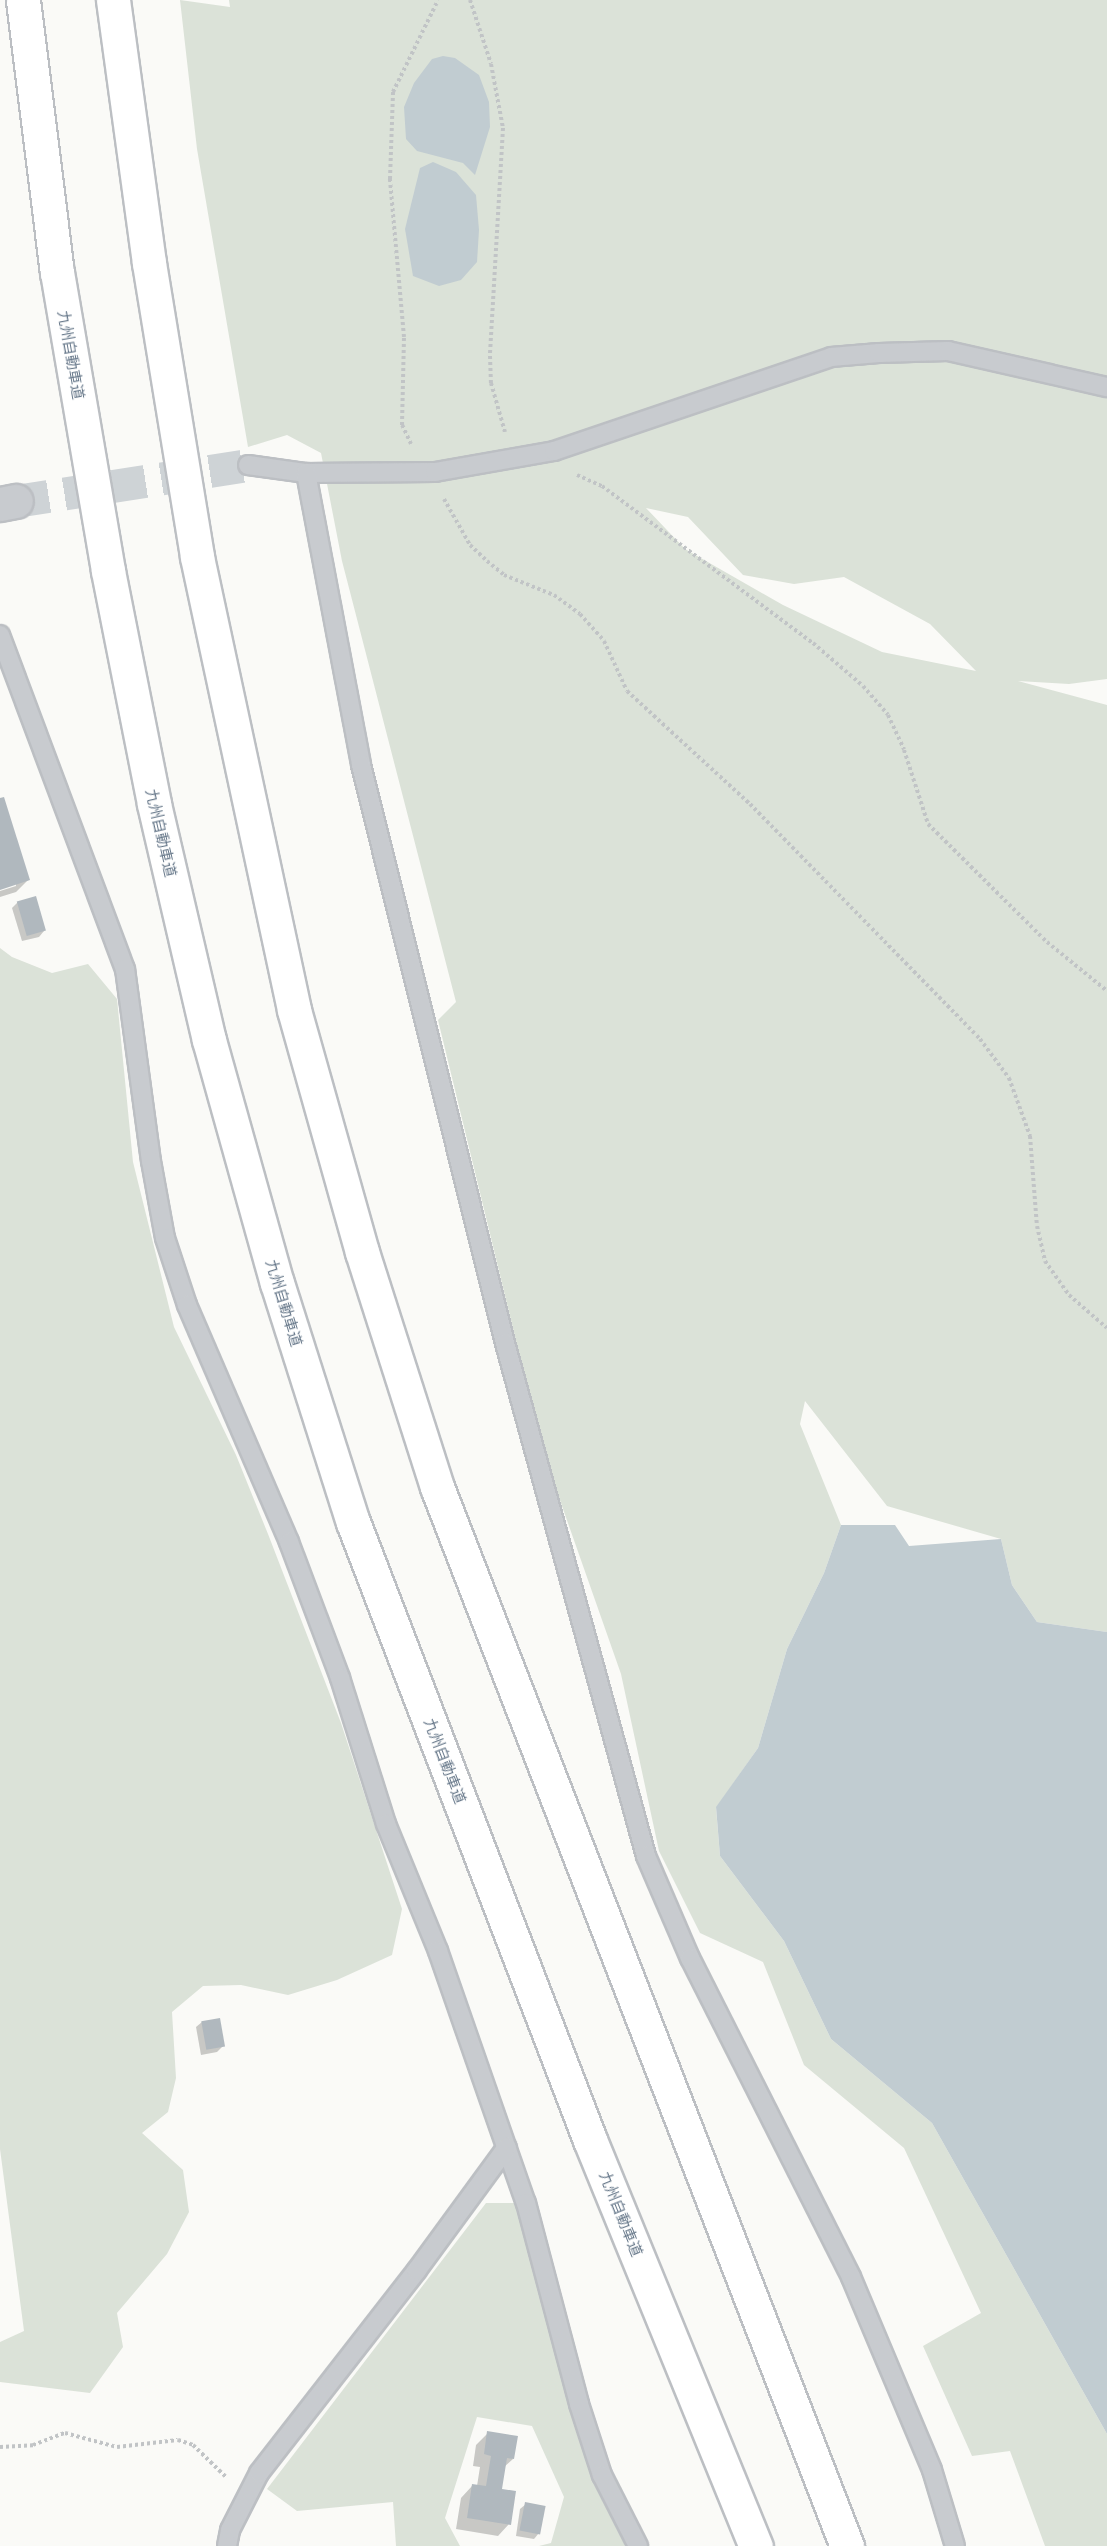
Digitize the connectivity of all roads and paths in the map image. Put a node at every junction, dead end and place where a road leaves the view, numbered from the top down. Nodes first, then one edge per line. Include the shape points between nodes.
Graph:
1 (23, 0) edge
2 (113, 0) edge
3 (438, 0) edge
4 (470, 0) edge
5 (1107, 387) edge
6 (537, 454) junction
7 (512, 458) junction
8 (248, 465) tunnel mouth
9 (435, 472) junction
10 (306, 473) junction
11 (0, 635) edge
12 (1107, 990) edge
13 (1107, 1328) edge
14 (507, 2147) junction
15 (0, 2447) edge
16 (247, 2497) junction
17 (227, 2546) edge
18 (638, 2546) edge
19 (756, 2546) edge
20 (847, 2546) edge
21 (955, 2546) edge

1 - 19 highway, 九州自動車道 via 57,272 108,571 151,792 209,1040 277,1283 353,1522 590,2140
2 - 20 highway via 149,263 199,568 294,1010 362,1252 437,1487
3 - 9 path via 393,92 390,179 404,337 402,425 410,442 429,456
4 - 7 path via 494,75 503,128 490,356 491,383
5 - 6 lane via 948,351 831,357
6 - 7 lane
6 - 12 path via 602,486 813,643 863,686 888,716 928,824 1047,942
7 - 9 lane
8 - 10 lane
9 - 10 lane
9 - 13 path via 438,490 470,546 504,575 554,595 580,614 604,641 627,691 750,804 980,1039 1009,1078 1030,1136 1037,1226 1045,1261 1069,1295
10 - 21 lane via 361,765 505,1343 646,1856 690,1958 852,2277 932,2470
11 - 14 lane via 125,969 165,1238 187,1305 297,1563 340,1678 386,1824 438,1951
14 - 16 lane via 259,2473
14 - 18 lane via 602,2475
15 - 16 path via 33,2445 65,2433 117,2447 178,2440 193,2445
16 - 17 lane via 230,2530

